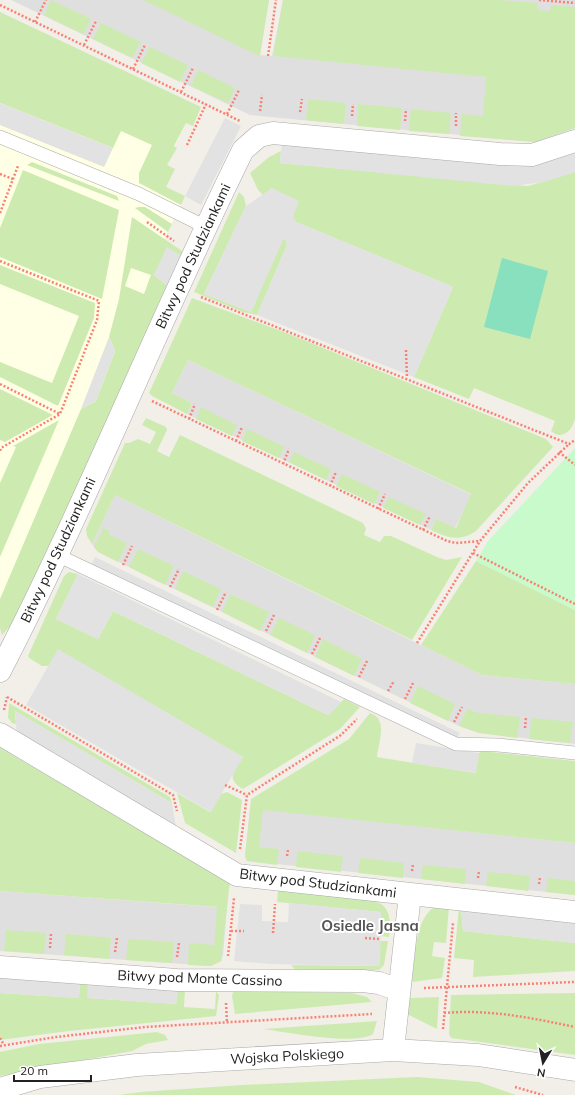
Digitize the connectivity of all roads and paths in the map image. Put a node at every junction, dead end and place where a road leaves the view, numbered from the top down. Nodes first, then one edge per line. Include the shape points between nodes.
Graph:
1 (46, 0) edge
2 (276, 0) edge
3 (538, 0) edge
4 (575, 3) edge
5 (0, 5) edge
6 (96, 21) dead end
7 (35, 22) junction
8 (84, 45) junction
9 (145, 45) dead end
10 (268, 56) dead end
11 (193, 68) dead end
12 (133, 69) junction
13 (239, 90) dead end
14 (181, 92) junction
15 (206, 104) junction
16 (227, 114) junction
17 (245, 123) dead end
18 (0, 137) edge
19 (575, 141) edge
20 (187, 145) dead end
21 (18, 166) dead end
22 (0, 174) edge
23 (13, 179) junction
24 (0, 213) edge
25 (140, 217) dead end
26 (206, 227) junction
27 (193, 254) junction
28 (0, 261) edge
29 (178, 288) junction
30 (406, 350) dead end
31 (407, 378) junction
32 (0, 384) edge
33 (150, 400) dead end
34 (195, 404) dead end
35 (60, 414) junction
36 (189, 419) junction
37 (242, 427) dead end
38 (575, 440) edge
39 (236, 441) junction
40 (569, 444) junction
41 (289, 449) dead end
42 (0, 451) edge
43 (559, 452) junction
44 (283, 464) junction
45 (575, 465) edge
46 (336, 472) dead end
47 (330, 486) junction
48 (385, 494) dead end
49 (378, 509) junction
50 (430, 516) dead end
51 (423, 530) junction
52 (480, 541) junction
53 (132, 546) dead end
54 (472, 553) junction
55 (57, 555) junction
56 (117, 564) dead end
57 (179, 569) dead end
58 (163, 586) dead end
59 (226, 592) dead end
60 (575, 604) edge
61 (209, 609) dead end
62 (274, 615) dead end
63 (264, 636) dead end
64 (320, 638) dead end
65 (417, 643) dead end
66 (310, 658) dead end
67 (367, 661) dead end
68 (0, 671) edge
69 (357, 681) dead end
70 (413, 683) dead end
71 (6, 697) dead end
72 (403, 703) dead end
73 (462, 707) dead end
74 (453, 726) dead end
75 (0, 734) edge
76 (575, 753) edge
77 (225, 785) dead end
78 (247, 795) dead end
79 (178, 817) dead end
80 (410, 894) junction
81 (455, 899) junction
82 (575, 912) edge
83 (231, 931) dead end
84 (244, 931) dead end
85 (0, 967) edge
86 (575, 982) edge
87 (446, 987) junction
88 (399, 990) junction
89 (397, 1012) junction
90 (444, 1013) junction
91 (575, 1027) edge
92 (0, 1038) edge
93 (4, 1045) junction
94 (0, 1046) edge
95 (393, 1050) junction
96 (441, 1052) junction
97 (575, 1070) edge
98 (0, 1089) edge

1 - 7 path
2 - 10 path
3 - 4 path
5 - 7 path
6 - 8 path
7 - 8 path
8 - 12 path
9 - 12 path
11 - 14 path
12 - 14 path
13 - 16 path
14 - 15 path
15 - 16 path
15 - 20 path
16 - 17 path
18 - 26 lane via 139,194
19 - 26 street, Bitwy pod Studziankami via 532,155 273,133 259,136 243,150
21 - 23 path
22 - 23 path
23 - 24 path
25 - 27 path
26 - 27 street, Bitwy pod Studziankami
27 - 29 street, Bitwy pod Studziankami
28 - 35 path via 99,301 97,320
29 - 31 path
29 - 55 street, Bitwy pod Studziankami
30 - 31 path
31 - 40 path
32 - 35 path
33 - 36 path
34 - 36 path
35 - 42 path via 1,448
36 - 39 path
37 - 39 path
38 - 40 path
39 - 44 path
40 - 43 path
41 - 44 path
43 - 45 path
43 - 52 path via 528,483
44 - 47 path
46 - 47 path
47 - 49 path
48 - 49 path
49 - 51 path
50 - 51 path
51 - 52 path via 456,543
52 - 54 path
53 - 56 path via 122,567
54 - 60 path
54 - 65 path
55 - 68 street, Bitwy pod Studziankami
55 - 76 lane via 456,744 498,745
57 - 58 path via 169,590
59 - 61 path via 216,612
62 - 63 path
64 - 66 path
67 - 69 path
70 - 72 path
71 - 79 path via 173,795
73 - 74 path
75 - 80 street, Bitwy pod Studziankami via 237,875
77 - 78 path
80 - 81 street, Bitwy pod Studziankami
80 - 88 street, Bitwy pod Studziankami
81 - 82 street, Bitwy pod Studziankami
81 - 87 path
83 - 84 path
85 - 88 street, Bitwy pod Monte Cassino via 184,980 363,981 380,983
86 - 87 path
87 - 88 path
87 - 90 path
88 - 89 street, Bitwy pod Studziankami
89 - 93 path via 145,1028
89 - 95 street, Bitwy pod Studziankami
90 - 91 path via 490,1013
90 - 96 path
92 - 93 path
93 - 94 path
95 - 96 street, Wojska Polskiego
95 - 98 street, Wojska Polskiego via 137,1065 40,1077
96 - 97 street, Wojska Polskiego

